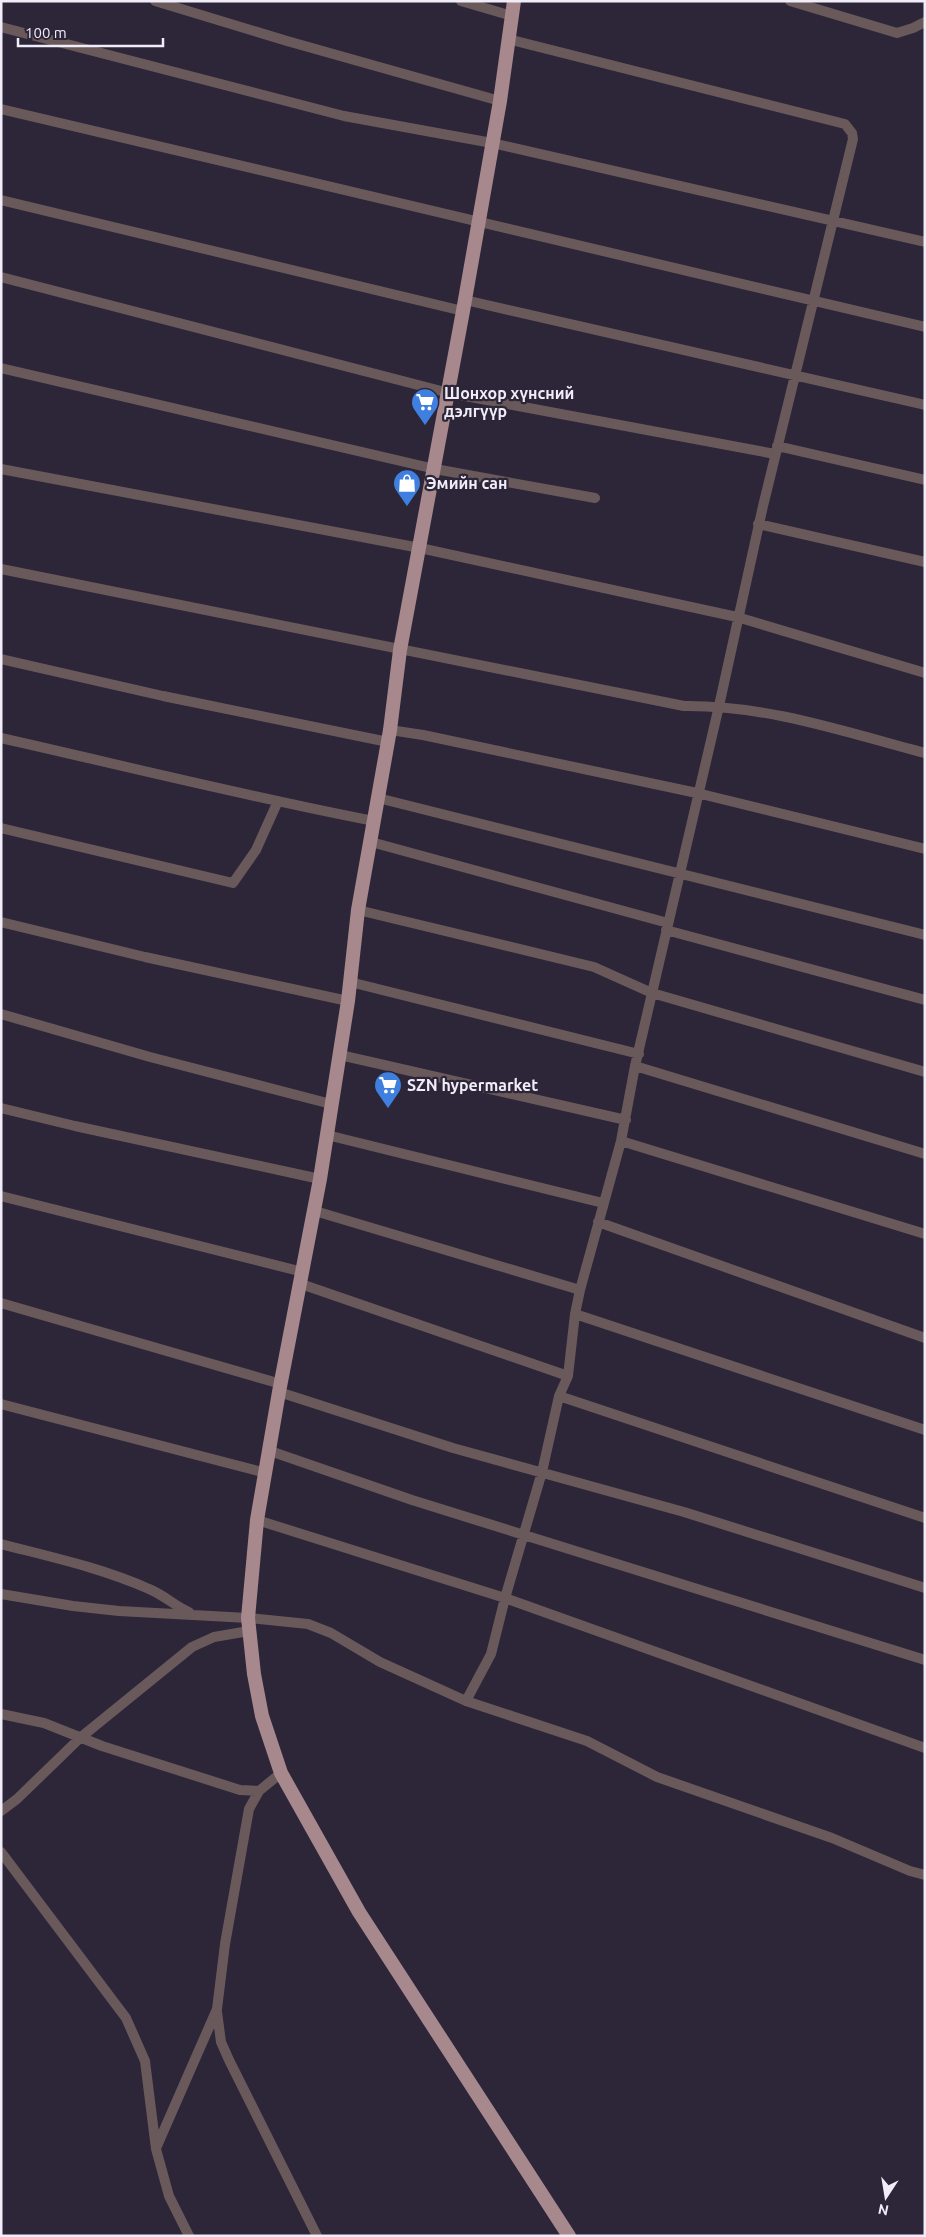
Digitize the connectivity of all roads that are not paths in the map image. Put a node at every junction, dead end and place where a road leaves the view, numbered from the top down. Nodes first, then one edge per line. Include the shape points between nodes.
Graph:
1 (155, 1) edge
2 (461, 1) edge
3 (514, 1) edge
4 (790, 1) edge
5 (512, 16) junction
6 (925, 22) edge
7 (1, 27) edge
8 (508, 39) junction
9 (500, 101) junction
10 (1, 109) edge
11 (492, 143) junction
12 (1, 200) edge
13 (478, 221) junction
14 (833, 221) junction
15 (925, 242) edge
16 (1, 277) edge
17 (813, 300) junction
18 (464, 306) junction
19 (925, 326) edge
20 (1, 368) edge
21 (795, 376) junction
22 (449, 393) junction
23 (925, 405) edge
24 (776, 450) junction
25 (1, 468) edge
26 (435, 469) junction
27 (925, 480) edge
28 (595, 498) dead end
29 (758, 524) junction
30 (420, 548) junction
31 (925, 562) edge
32 (1, 569) edge
33 (737, 617) junction
34 (400, 650) junction
35 (1, 660) edge
36 (925, 673) edge
37 (719, 706) junction
38 (389, 736) junction
39 (1, 738) edge
40 (925, 753) edge
41 (697, 793) junction
42 (378, 798) junction
43 (278, 801) junction
44 (374, 821) junction
45 (1, 828) edge
46 (371, 842) junction
47 (925, 849) edge
48 (679, 874) junction
49 (358, 910) junction
50 (1, 922) edge
51 (667, 926) junction
52 (925, 935) edge
53 (350, 982) junction
54 (652, 993) junction
55 (925, 1000) edge
56 (348, 1001) junction
57 (1, 1014) edge
58 (639, 1054) junction
59 (340, 1055) junction
60 (635, 1066) junction
61 (925, 1072) edge
62 (331, 1104) junction
63 (1, 1108) edge
64 (626, 1120) junction
65 (327, 1135) junction
66 (621, 1142) junction
67 (925, 1154) edge
68 (320, 1179) junction
69 (1, 1196) edge
70 (603, 1203) junction
71 (315, 1211) junction
72 (598, 1222) junction
73 (925, 1234) edge
74 (302, 1278) junction
75 (580, 1290) junction
76 (1, 1304) edge
77 (575, 1314) junction
78 (925, 1338) edge
79 (568, 1376) junction
80 (280, 1388) junction
81 (559, 1396) junction
82 (1, 1404) edge
83 (925, 1430) edge
84 (270, 1451) junction
85 (542, 1472) junction
86 (266, 1473) junction
87 (925, 1518) edge
88 (257, 1520) junction
89 (524, 1535) junction
90 (1, 1544) edge
91 (925, 1588) edge
92 (1, 1594) edge
93 (505, 1598) junction
94 (197, 1615) junction
95 (249, 1624) junction
96 (925, 1660) edge
97 (466, 1701) junction
98 (1, 1714) edge
99 (80, 1738) junction
100 (925, 1748) edge
101 (281, 1773) junction
102 (259, 1790) junction
103 (1, 1811) edge
104 (1, 1852) edge
105 (925, 1875) edge
106 (217, 2009) junction
107 (156, 2149) junction
108 (189, 2236) edge
109 (317, 2236) edge
110 (569, 2236) edge

1 - 9 street
2 - 5 street
3 - 5 main road
4 - 6 street via 897,33
5 - 8 main road
7 - 11 street via 335,113
8 - 9 main road
8 - 14 street via 845,124 853,139
9 - 11 main road
10 - 13 street
11 - 13 main road
11 - 14 street
12 - 18 street
13 - 17 street
13 - 18 main road
14 - 15 street
14 - 17 street
16 - 22 street
17 - 19 street
17 - 21 street
18 - 21 street
18 - 22 main road
20 - 26 street
21 - 23 street
21 - 24 street
22 - 24 street
22 - 26 main road
24 - 27 street
24 - 29 street
25 - 30 street
26 - 28 street
26 - 30 main road
29 - 31 street
29 - 33 street
30 - 33 street
30 - 34 main road
32 - 34 street
33 - 36 street
33 - 37 street
34 - 37 street via 684,706
34 - 38 main road
35 - 38 street
37 - 40 street via 766,712
37 - 41 street
38 - 41 street via 424,735
38 - 42 main road
39 - 43 street
41 - 47 street
41 - 48 street
42 - 44 main road
42 - 48 street
43 - 44 street
43 - 45 street via 256,850 233,883
44 - 46 main road
46 - 49 main road
46 - 51 street
48 - 51 street
48 - 52 street
49 - 53 main road
49 - 54 street via 594,967
50 - 56 street
51 - 54 street
51 - 55 street
53 - 56 main road
53 - 58 street
54 - 58 street
54 - 61 street
56 - 59 main road
57 - 62 street
58 - 60 street
59 - 62 main road
59 - 64 street
60 - 64 street
60 - 67 street
62 - 65 main road
63 - 68 street
64 - 66 street
65 - 68 main road
65 - 70 street
66 - 70 street
66 - 73 street
68 - 71 main road
69 - 74 street
70 - 72 street
71 - 74 main road
71 - 75 street
72 - 75 street
72 - 78 street
74 - 79 street
74 - 80 main road
75 - 77 street
76 - 80 street
77 - 79 street
77 - 83 street
79 - 81 street
80 - 84 main road
80 - 85 street via 453,1448
81 - 85 street
81 - 87 street
82 - 86 street
84 - 86 main road
84 - 89 street
85 - 89 street
85 - 91 street via 684,1512
86 - 88 main road
88 - 93 street
88 - 95 main road
89 - 93 street
89 - 96 street
90 - 94 street via 110,1573 152,1589 178,1608
92 - 94 street via 119,1612
93 - 97 street via 491,1654
93 - 100 street
94 - 95 street
95 - 97 street via 308,1624 331,1633 380,1662
95 - 99 street via 192,1647
95 - 101 main road via 262,1716
97 - 105 street via 587,1741 657,1777 832,1838
98 - 99 street via 44,1723
99 - 102 street via 240,1790
99 - 103 street
101 - 102 street
101 - 110 main road via 359,1912
102 - 106 street via 249,1809 224,1944
104 - 107 street via 126,2018 145,2061
106 - 107 street
106 - 109 street via 221,2042
107 - 108 street via 169,2196

